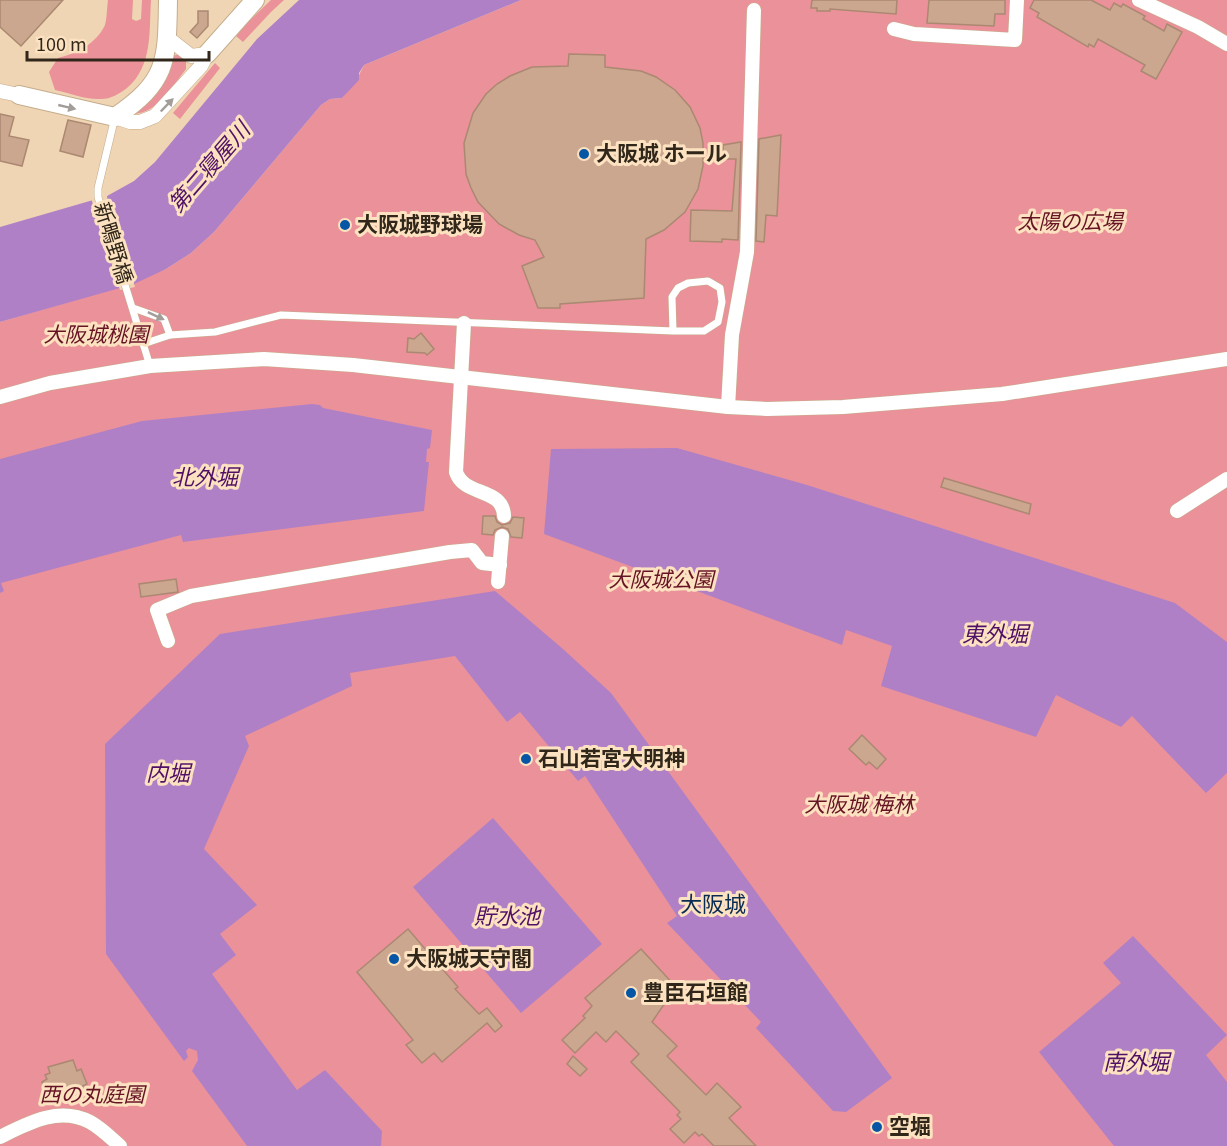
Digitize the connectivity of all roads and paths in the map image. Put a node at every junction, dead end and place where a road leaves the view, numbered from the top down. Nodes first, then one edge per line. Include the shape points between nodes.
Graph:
1 (168, 0) edge
2 (255, 0) edge
3 (1017, 0) edge
4 (1139, 0) edge
5 (754, 10) dead end
6 (894, 29) dead end
7 (168, 38) junction
8 (1227, 44) edge
9 (207, 54) junction
10 (0, 91) edge
11 (19, 95) joint
12 (115, 117) junction
13 (132, 308) junction
14 (464, 323) junction
15 (673, 331) junction
16 (170, 335) junction
17 (143, 344) junction
18 (1227, 359) edge
19 (150, 366) junction
20 (460, 377) junction
21 (0, 397) edge
22 (728, 407) junction
23 (1227, 479) edge
24 (1177, 511) dead end
25 (504, 516) dead end
26 (502, 536) dead end
27 (500, 566) junction
28 (498, 582) dead end
29 (168, 641) dead end
30 (0, 1137) edge
31 (120, 1146) edge

1 - 7 street
2 - 9 street
3 - 6 street via 1015,40 914,34
4 - 8 street
5 - 22 street via 747,252 732,335
7 - 9 street via 191,56
7 - 12 street via 156,81 137,102
12 -> 9 street via 140,122 155,116 201,66
10 - 11 street
11 -> 12 street
12 - 13 lane, 新鴫野橋 via 98,197
13 -> 16 lane via 164,319
13 - 17 lane, 新鴫野橋
14 - 15 lane
14 - 16 lane via 280,315 215,332
14 - 20 street
15 - 15 lane via 672,297 678,288 708,281 720,288 718,322 704,331
16 - 17 lane
17 - 19 lane, 新鴫野橋
18 - 22 street via 1002,394 843,407
19 - 20 street via 264,359
19 - 21 street via 50,383
20 - 22 street
20 - 25 street via 456,472 465,486 496,499
23 - 24 street
26 - 27 street
27 - 28 street
27 - 29 street via 482,563 472,550 450,552 190,596 157,610
30 - 31 street via 48,1116 66,1116 90,1122

